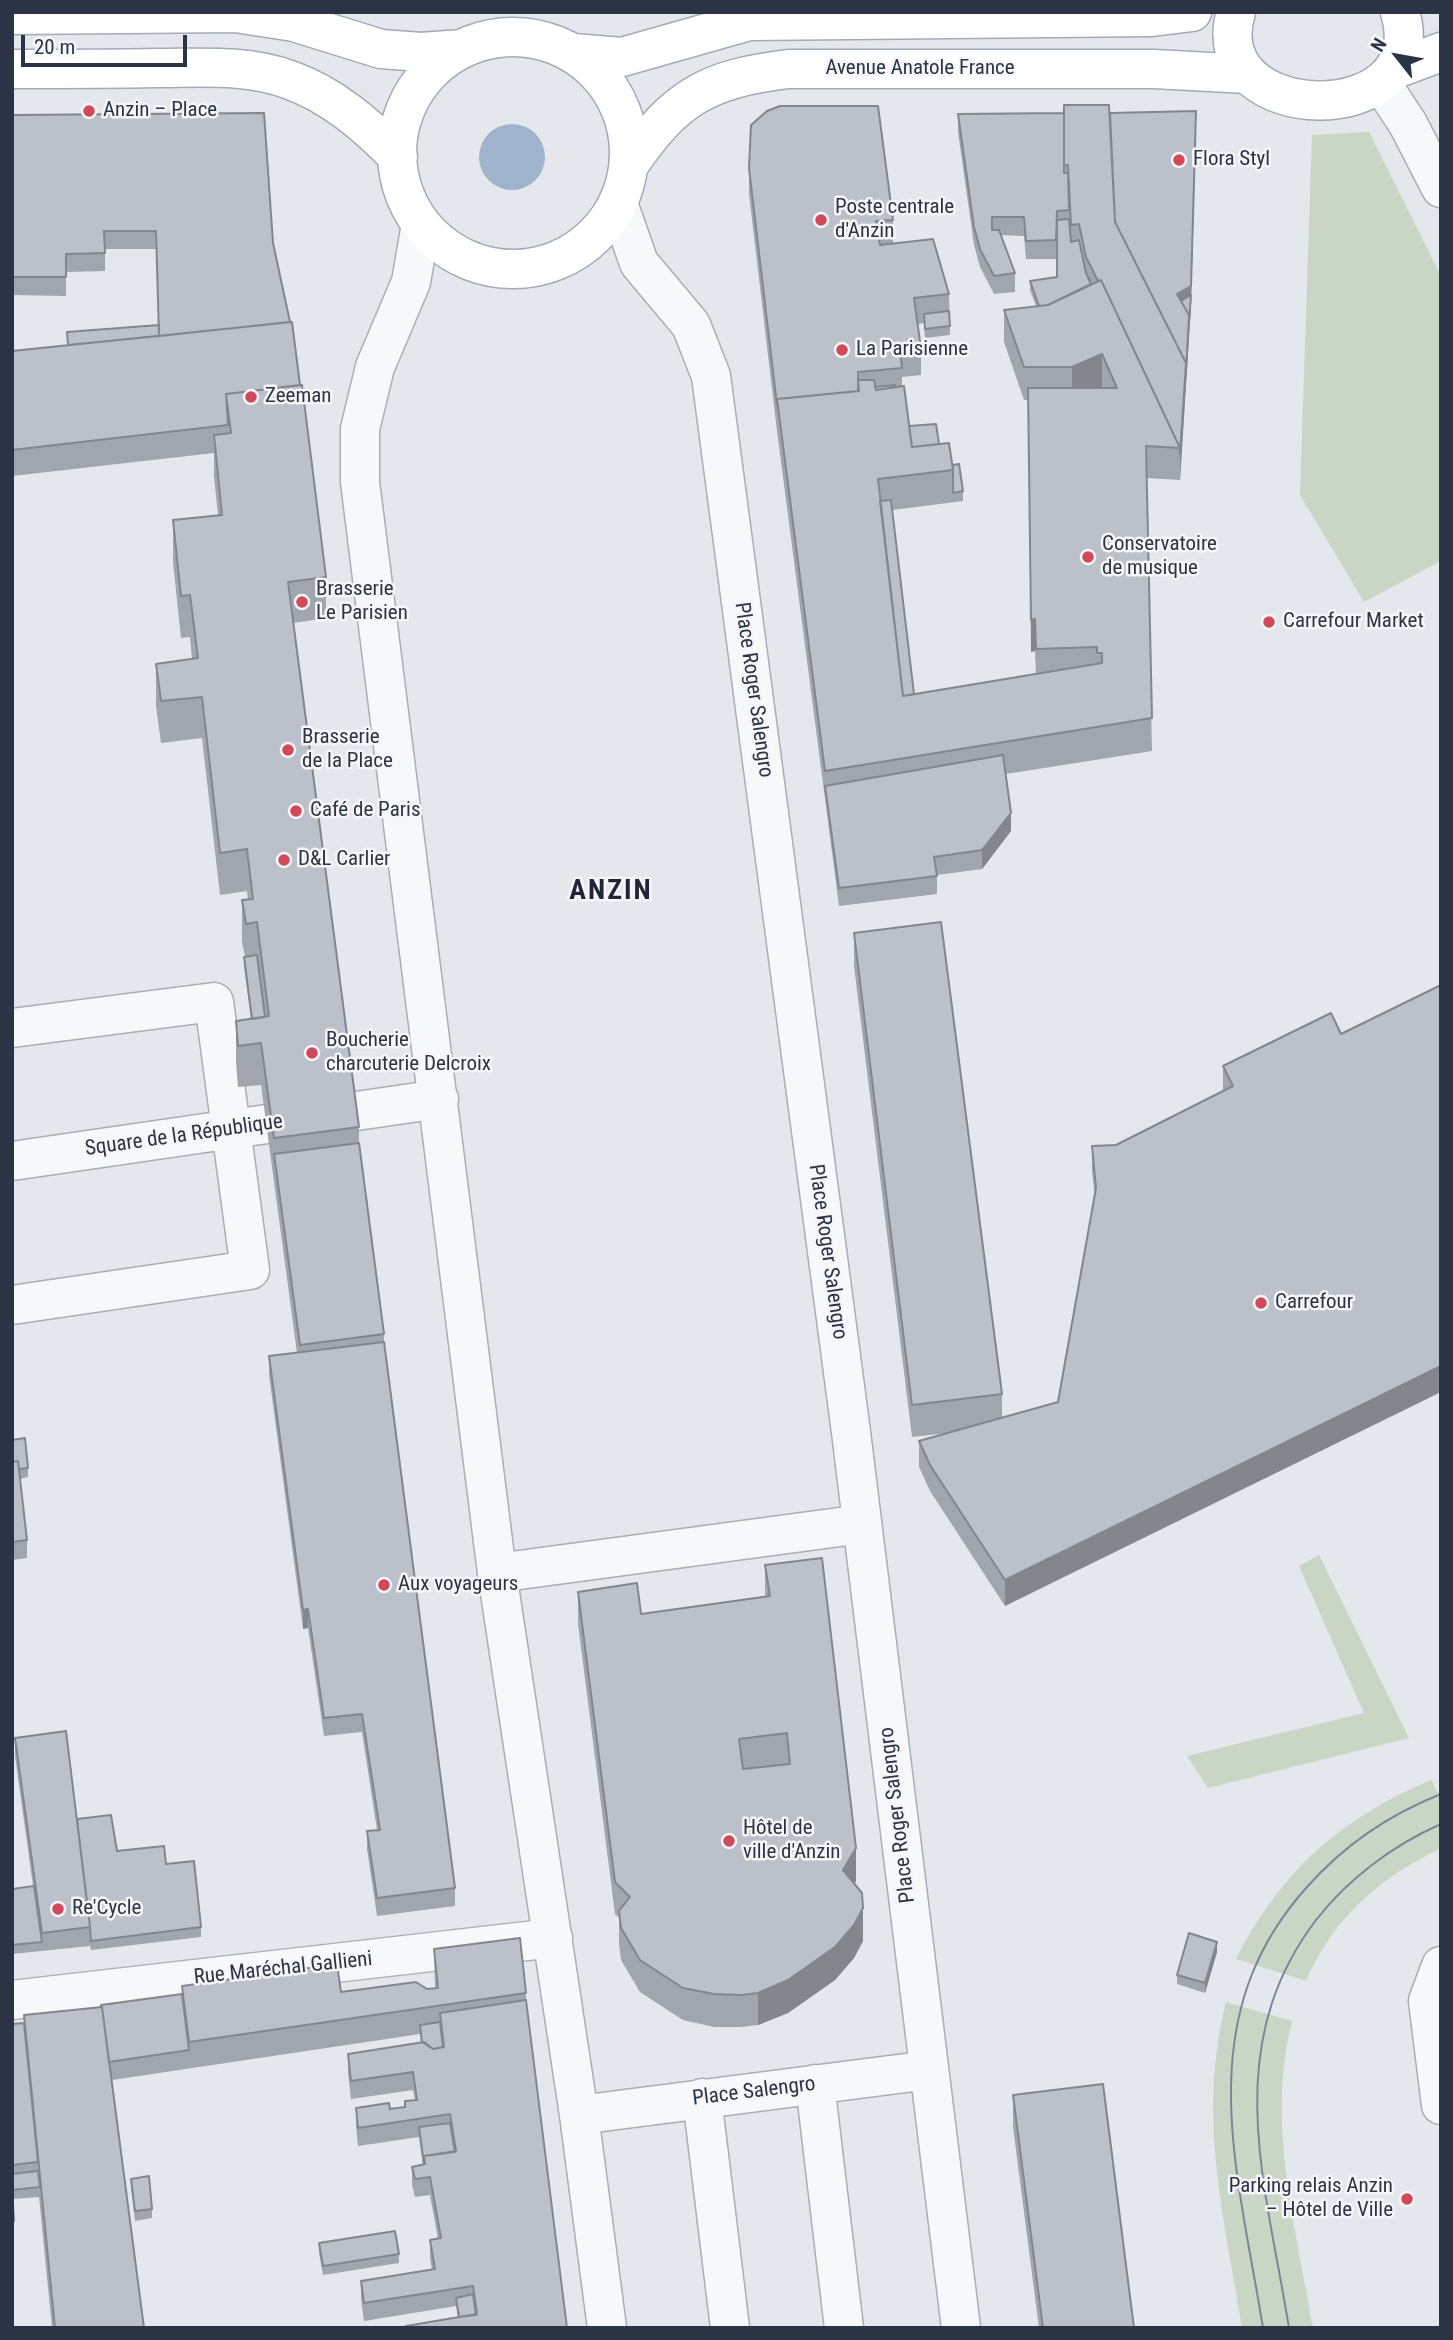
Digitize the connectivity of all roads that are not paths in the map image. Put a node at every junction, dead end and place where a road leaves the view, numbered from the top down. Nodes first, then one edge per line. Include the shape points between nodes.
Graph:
1 (1192, 12) edge
2 (1236, 12) edge
3 (1400, 12) edge
4 (12, 15) edge
5 (1079, 15) edge
6 (462, 49) junction
7 (1441, 52) edge
8 (573, 53) junction
9 (12, 69) edge
10 (1247, 74) junction
11 (1387, 77) junction
12 (398, 157) junction
13 (629, 165) junction
14 (1441, 188) edge
15 (618, 203) junction
16 (421, 224) junction
17 (12, 1028) edge
18 (439, 1099) junction
19 (230, 1130) junction
20 (12, 1161) edge
21 (12, 1305) edge
22 (862, 1524) junction
23 (498, 1573) junction
24 (553, 1938) junction
25 (1441, 1966) edge
26 (12, 2000) edge
27 (929, 2070) junction
28 (815, 2084) junction
29 (702, 2098) junction
30 (1441, 2105) edge
31 (579, 2115) junction
32 (607, 2328) edge
33 (730, 2328) edge
34 (845, 2328) edge
35 (961, 2328) edge

1 - 5 main road via 1152,17
2 - 10 main road via 1233,42
3 - 11 main road via 1402,46
4 - 6 main road via 236,13 295,22 381,49
5 - 8 main road via 749,21 622,57
6 - 8 main road via 509,36 543,40
6 - 12 main road via 434,68 413,94 401,124
7 - 11 main road
8 - 13 main road via 599,74 617,101 628,132
9 - 12 main road via 265,72 291,80 335,104
10 - 11 main road via 1267,91 1293,98 1350,98
10 - 13 main road, Avenue Anatole France via 1154,69 788,69 740,75 673,109
11 - 14 street
12 - 16 main road via 402,186
13 - 15 main road
15 - 16 main road via 602,228 581,248 554,262 525,269 495,268 468,260 442,245
15 - 22 street, Place Roger Salengro via 639,263 691,325 710,376
16 - 18 street via 411,282 375,367 358,455
17 - 19 street via 214,1002
18 - 19 street, Square de la République
18 - 23 street
19 - 20 street, Square de la République
19 - 21 street via 250,1270
22 - 23 street
22 - 27 street, Place Roger Salengro
23 - 24 street
24 - 26 street, Rue Maréchal Gallieni
24 - 31 street
25 - 30 street via 1428,2001
27 - 28 street, Place Salengro
27 - 35 street, Place Roger Salengro
28 - 29 street, Place Salengro
28 - 34 street
29 - 31 street, Place Salengro
29 - 33 street
31 - 32 street

